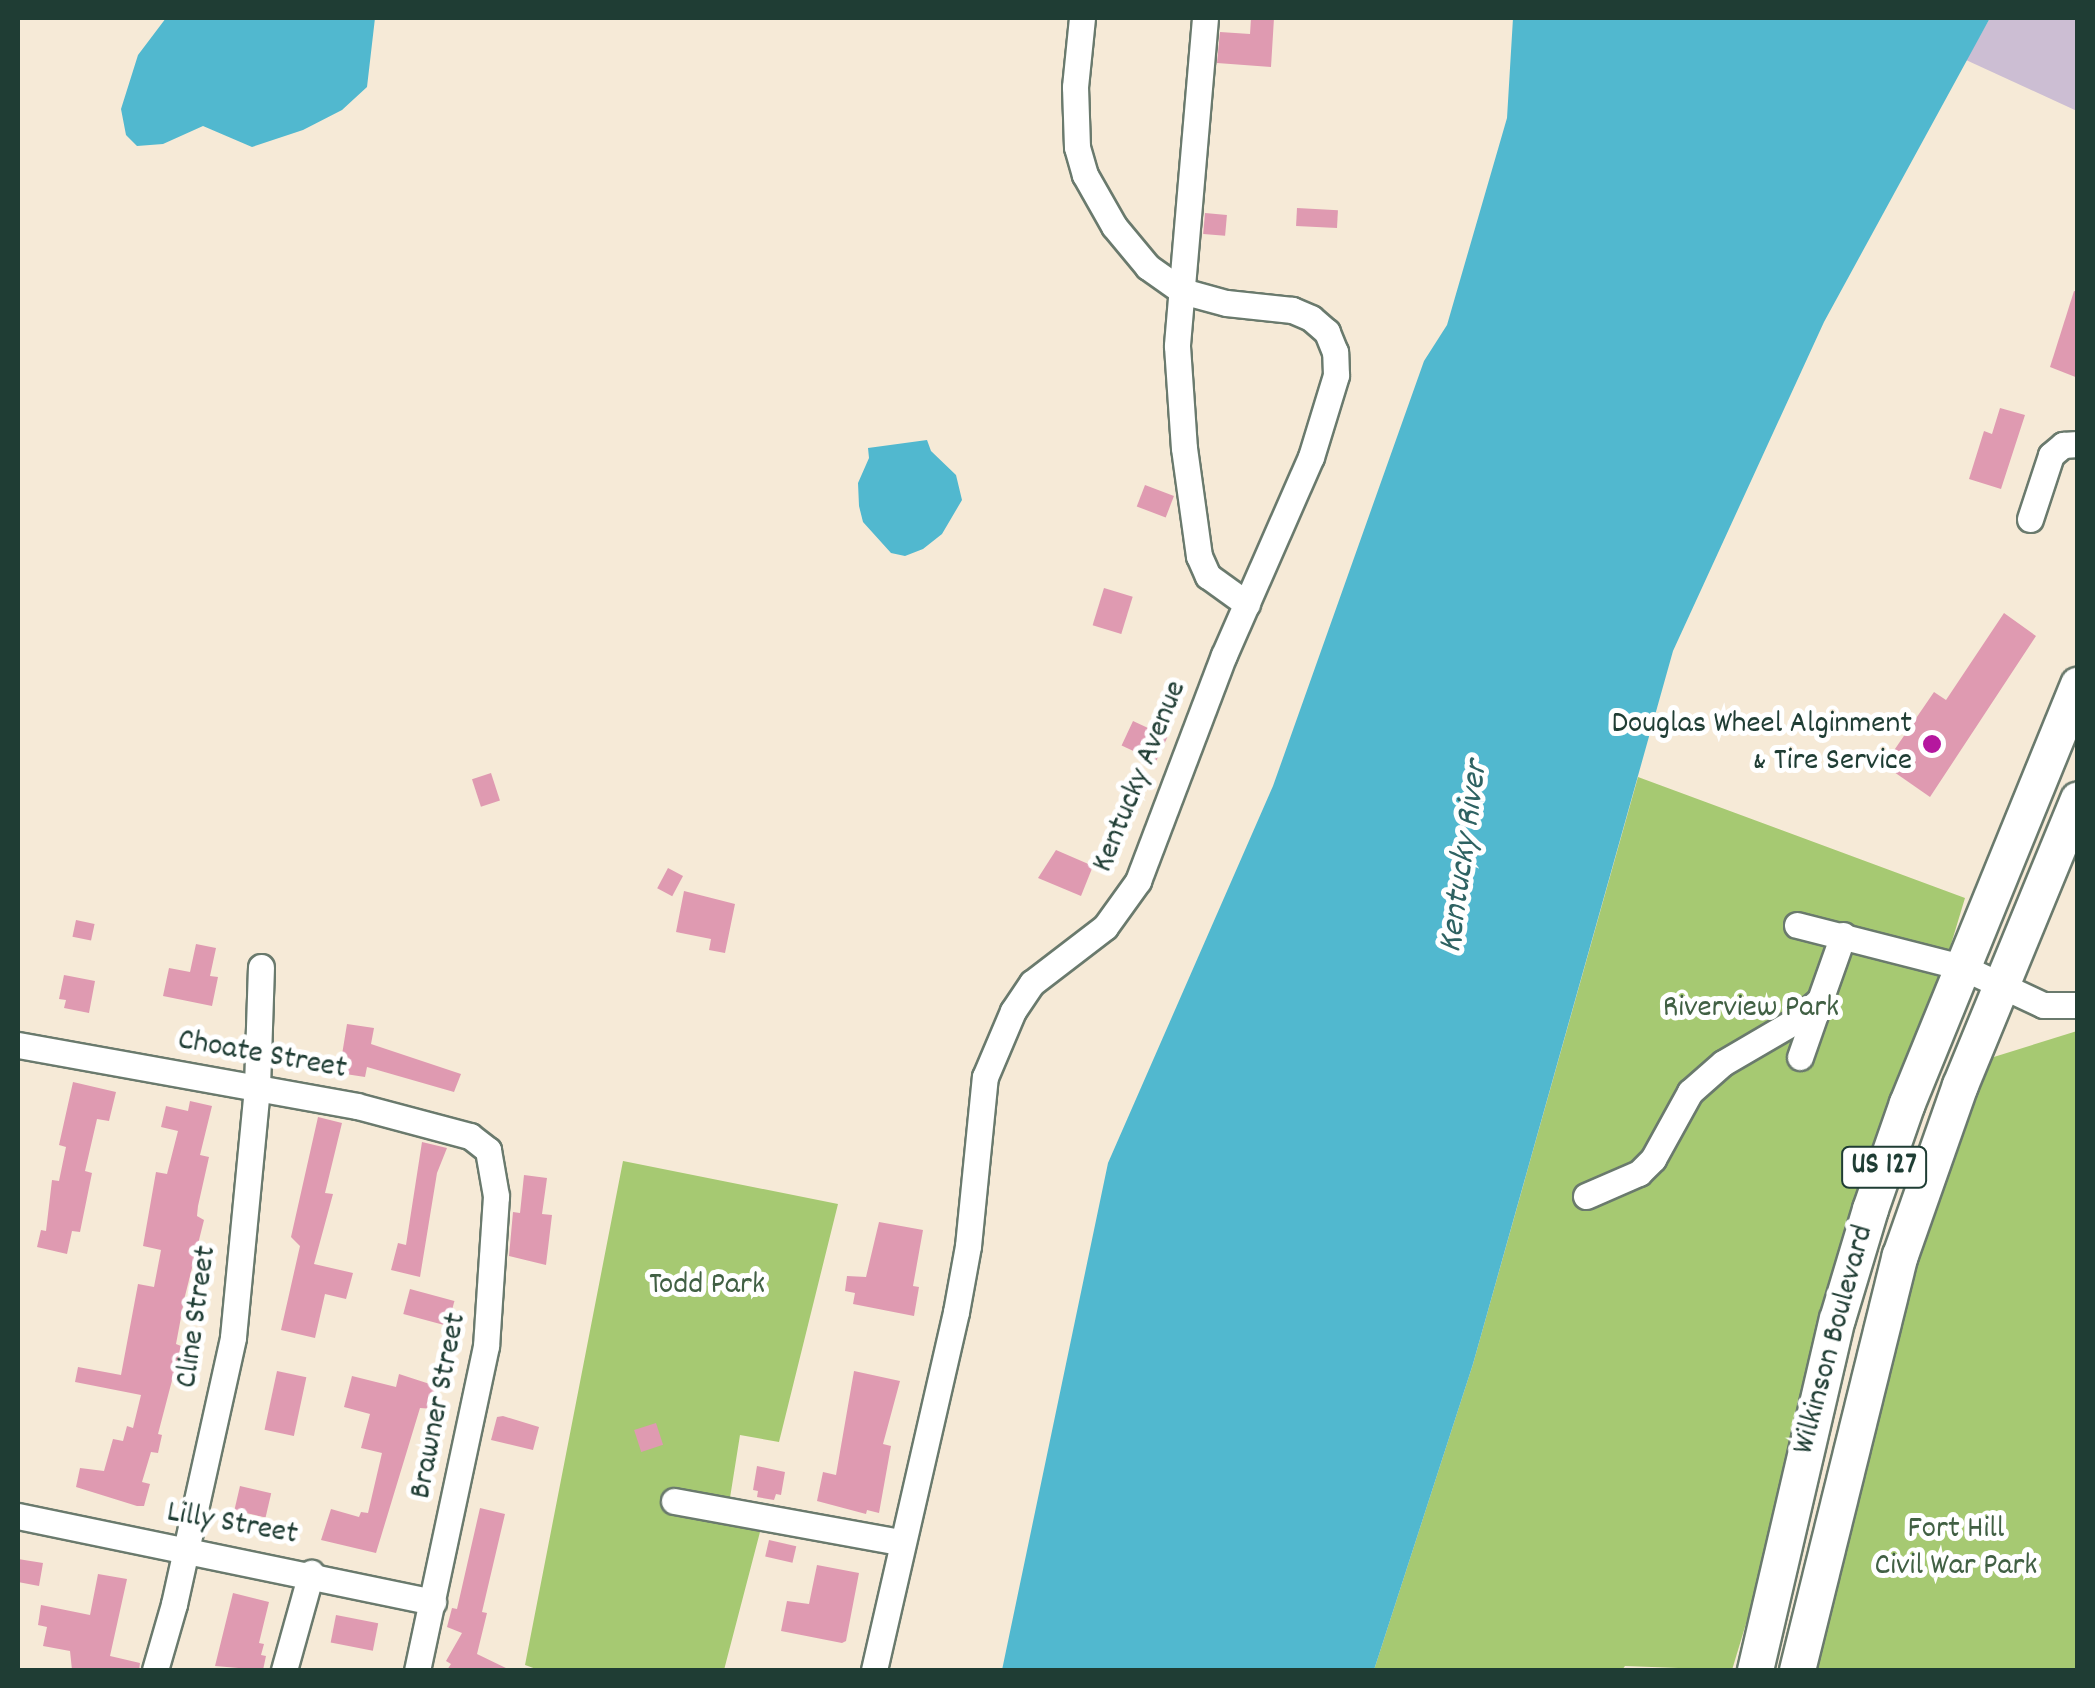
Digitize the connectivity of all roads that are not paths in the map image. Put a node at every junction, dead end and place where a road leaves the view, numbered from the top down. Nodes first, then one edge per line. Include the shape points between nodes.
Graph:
1 (1082, 18) edge
2 (1205, 18) edge
3 (1182, 290) junction
4 (2078, 444) edge
5 (2030, 519) dead end
6 (1246, 604) junction
7 (2078, 685) edge
8 (2078, 799) edge
9 (1797, 926) dead end
10 (1844, 935) junction
11 (261, 967) dead end
12 (1962, 967) junction
13 (2000, 986) junction
14 (1820, 1000) junction
15 (2078, 1005) edge
16 (18, 1054) edge
17 (1800, 1057) dead end
18 (256, 1088) junction
19 (488, 1150) joint
20 (1586, 1196) dead end
21 (674, 1501) dead end
22 (18, 1516) edge
23 (900, 1542) junction
24 (186, 1551) junction
25 (311, 1573) junction
26 (433, 1602) junction
27 (155, 1670) edge
28 (284, 1670) edge
29 (417, 1670) edge
30 (874, 1670) edge
31 (1755, 1670) edge
32 (1797, 1670) edge

1 - 3 street, Kentucky Avenue via 1074,117 1085,175 1131,248
2 - 3 street
3 - 6 street via 1178,363 1198,556 1208,576
3 - 6 street, Kentucky Avenue via 1292,310 1326,332 1335,352 1322,428
4 - 5 street via 2063,444 2052,455
6 - 23 street, Kentucky Avenue via 1138,881 1104,926 1032,984 985,1078 965,1262
7 - 12 highway, Wilkinson Boulevard / US 127
8 - 13 highway, Wilkinson Boulevard / US 127
9 - 10 street
10 - 12 street
10 - 14 street
11 - 18 street, Cline Street
12 - 13 street
12 - 31 highway, Wilkinson Boulevard / US 127 via 1900,1120 1852,1264
13 - 15 street via 2043,1006
13 - 32 highway, Wilkinson Boulevard / US 127 via 1886,1299
14 - 17 street
14 - 20 street via 1690,1092 1639,1174
16 - 18 street, Choate Street
18 - 19 street, Choate Street via 437,1126 470,1136
18 - 24 street, Cline Street via 233,1338
19 - 26 street, Brawner Street via 496,1196 490,1317
21 - 23 street
22 - 24 street, Lilly Street
23 - 30 street, Kentucky Avenue
24 - 25 street, Lilly Street
24 - 27 street, Cline Street
25 - 26 street, Lilly Street
25 - 28 street
26 - 29 street, Brawner Street

